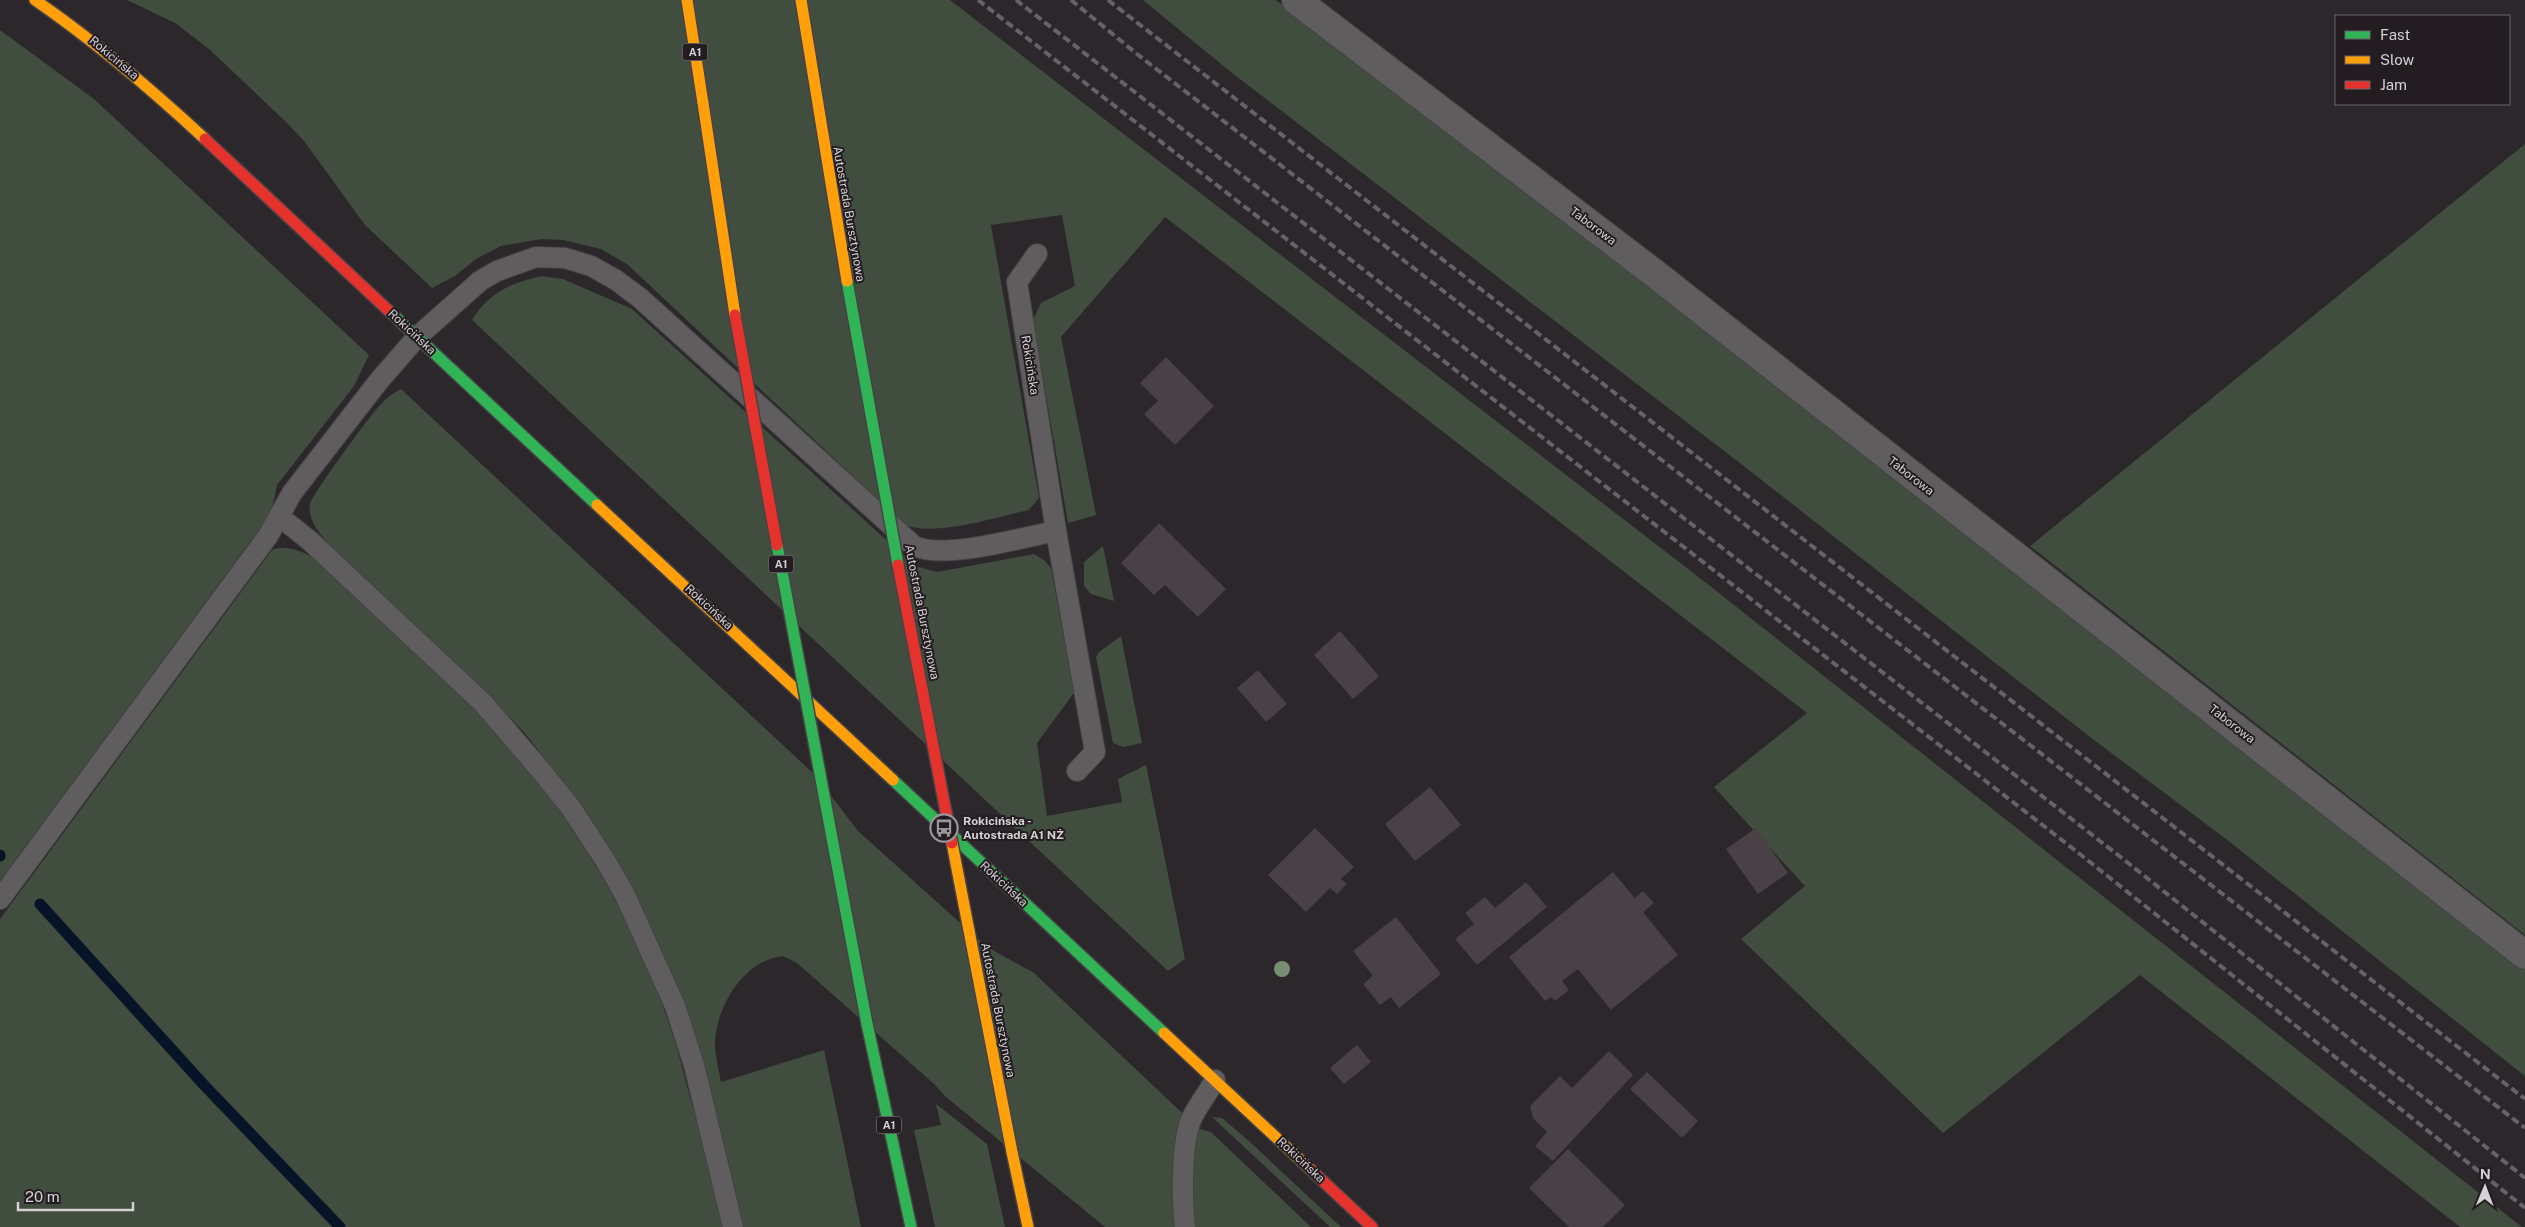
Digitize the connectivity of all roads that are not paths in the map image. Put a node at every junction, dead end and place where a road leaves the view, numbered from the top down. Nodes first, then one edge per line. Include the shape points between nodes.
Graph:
1 (35, 0) edge
2 (687, 0) edge
3 (801, 0) edge
4 (1296, 0) edge
5 (1037, 254) dead end
6 (417, 337) junction
7 (280, 517) junction
8 (1056, 531) junction
9 (1077, 771) dead end
10 (0, 899) edge
11 (2525, 955) edge
12 (1215, 1080) junction
13 (733, 1227) edge
14 (911, 1227) edge
15 (1028, 1227) edge
16 (1185, 1227) edge
17 (1372, 1227) edge

1 - 6 main road, Rokicińska via 82,32 159,96
2 - 14 main road, A1, bridge via 735,318 867,1024
3 - 15 main road, Autostrada Bursztynowa, bridge via 823,146 909,621
4 - 11 street, Taborowa via 1650,270
5 - 8 lane, Rokicińska via 1017,282
6 - 7 lane via 292,494
6 - 8 lane via 480,281 497,271 536,257 565,258 591,266 640,298 914,546 926,552 955,550
6 - 12 main road, Rokicińska
7 - 10 lane
7 - 13 lane via 309,540 483,703 543,773 590,837 625,895 674,1006 694,1065
8 - 9 lane, Rokicińska via 1095,752
12 - 16 lane via 1189,1129 1183,1181
12 - 17 main road, Rokicińska

